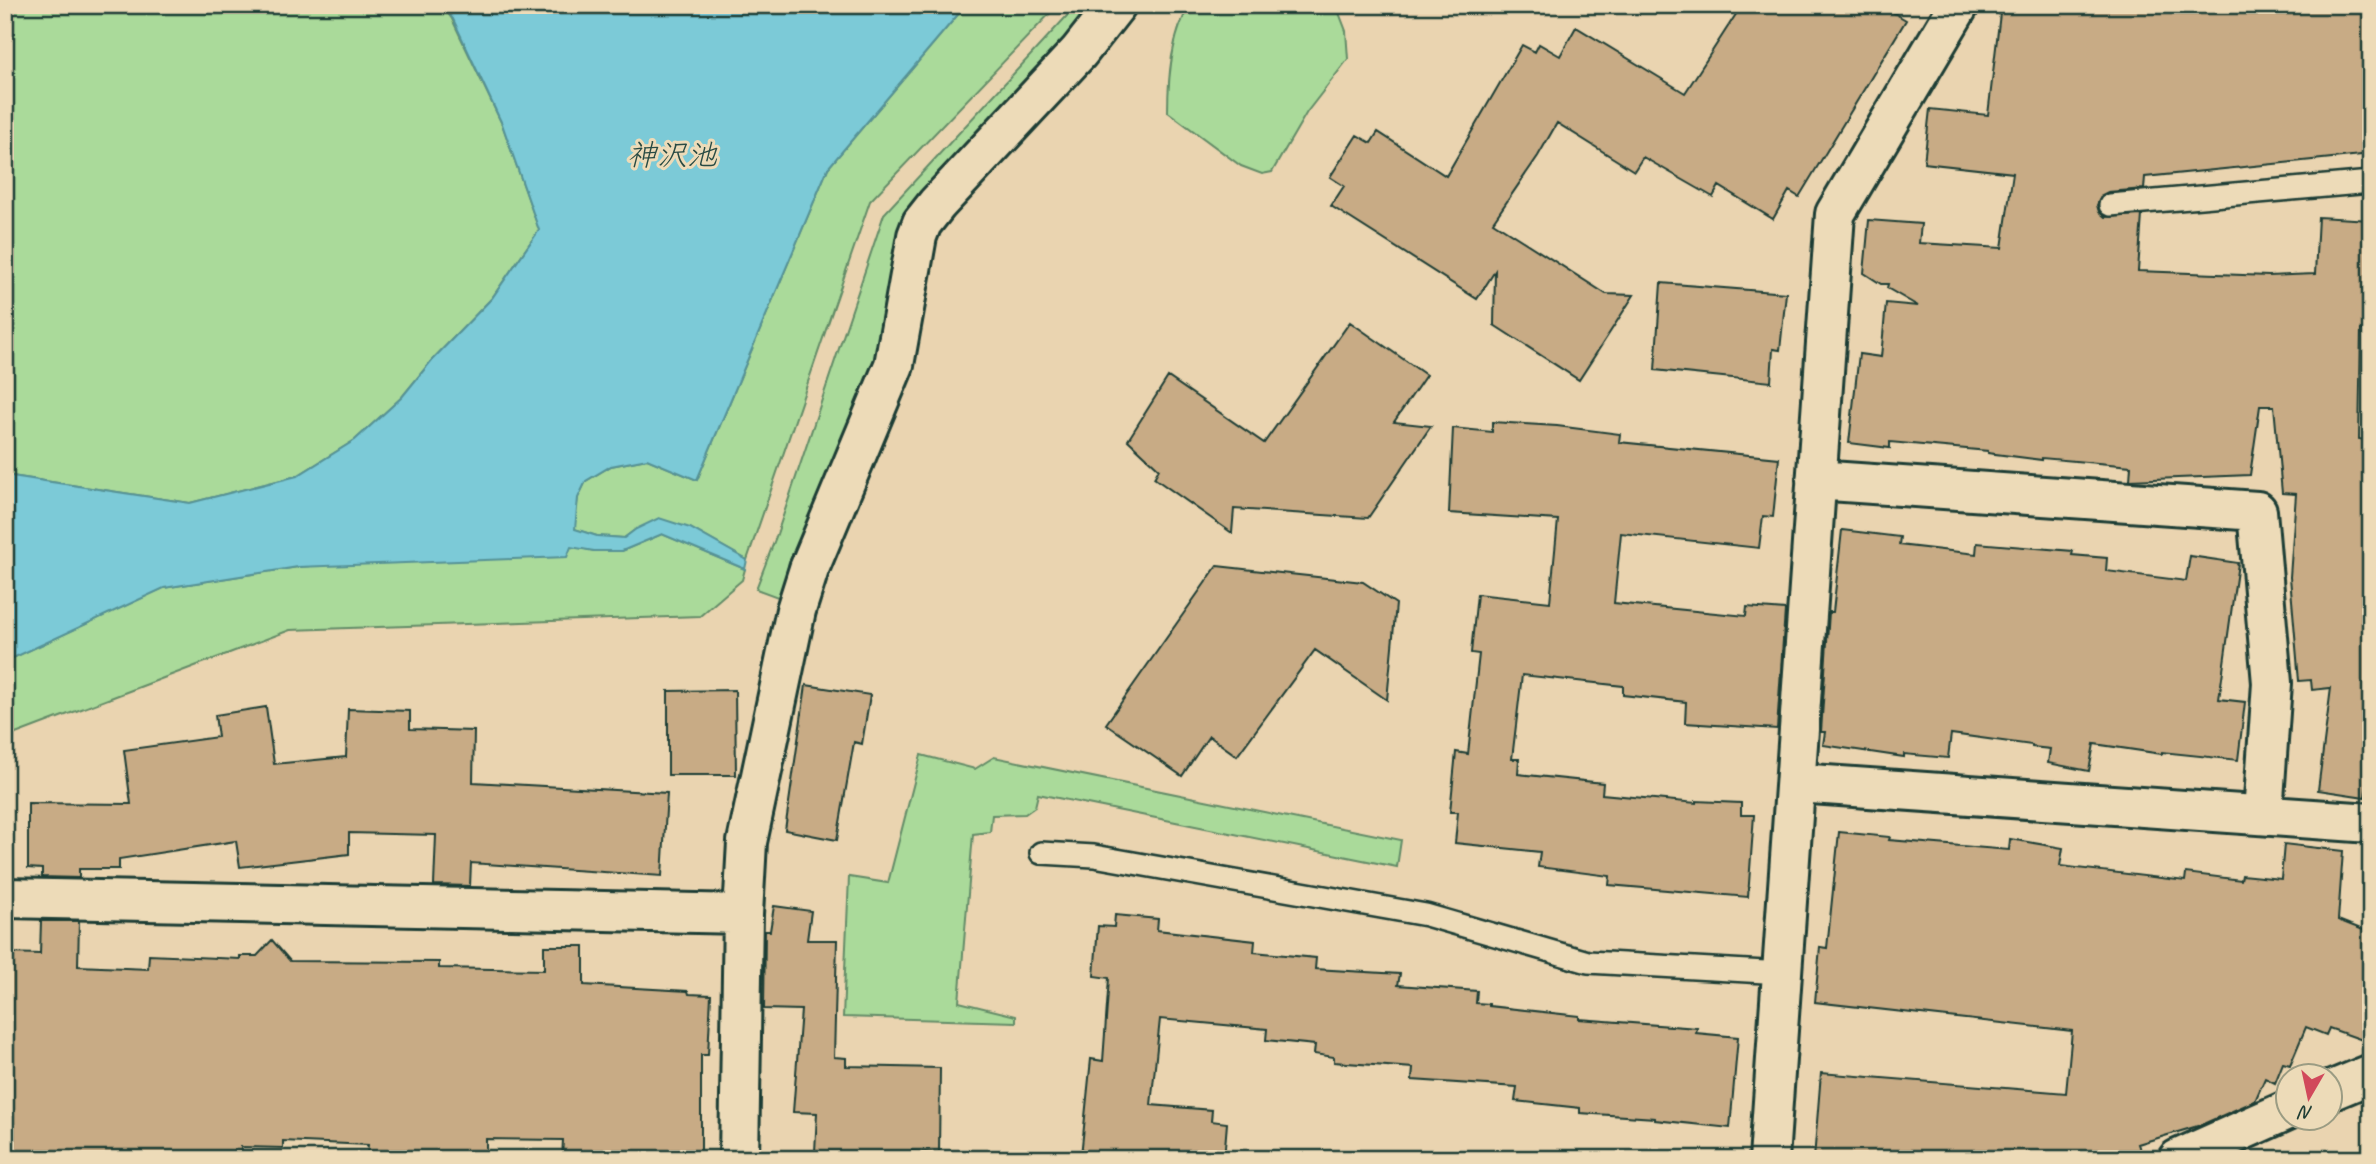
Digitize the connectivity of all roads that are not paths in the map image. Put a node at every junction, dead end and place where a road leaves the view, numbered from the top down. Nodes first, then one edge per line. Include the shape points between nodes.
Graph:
1 (1116, 5) edge
2 (1959, 5) edge
3 (2371, 183) edge
4 (2109, 205) dead end
5 (1816, 480) junction
6 (1797, 783) junction
7 (2263, 814) junction
8 (2371, 822) edge
9 (1041, 853) dead end
10 (5, 898) edge
11 (743, 914) junction
12 (1783, 973) junction
13 (2371, 1073) edge
14 (2344, 1085) edge
15 (2274, 1116) edge
16 (739, 1159) edge
17 (1769, 1159) edge
18 (2178, 1159) edge

1 - 11 street via 1079,52 937,204 919,230 894,365 796,610 747,842
2 - 5 street via 1835,214
3 - 4 lane
5 - 6 street
5 - 7 street via 2257,511 2272,683
6 - 7 street
6 - 12 street
7 - 8 street
9 - 12 lane via 1094,856 1426,915 1588,962
10 - 11 street
11 - 16 street
12 - 17 street
13 - 14 street
15 - 18 street

